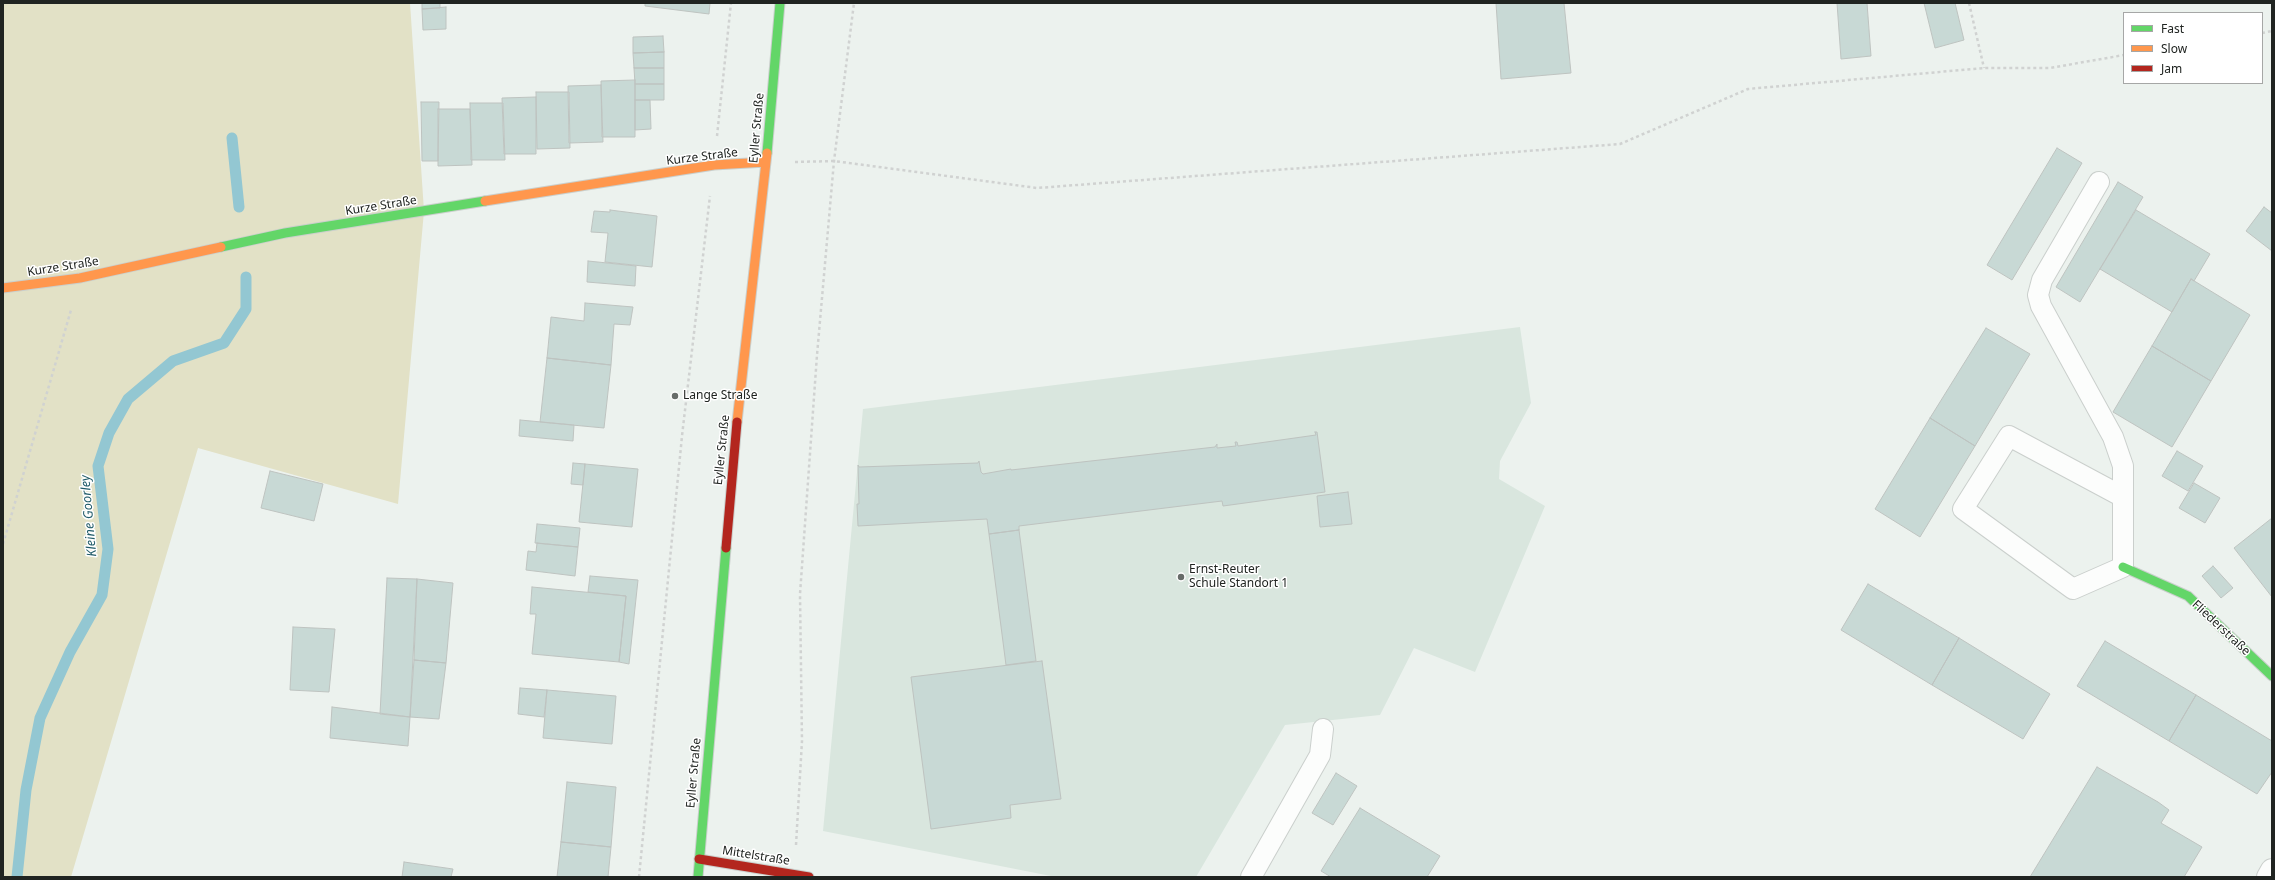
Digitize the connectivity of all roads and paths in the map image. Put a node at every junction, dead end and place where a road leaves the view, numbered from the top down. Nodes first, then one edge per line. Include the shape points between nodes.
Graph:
1 (731, 3) edge
2 (780, 3) edge
3 (854, 3) edge
4 (1970, 3) edge
5 (2123, 56) edge
6 (1984, 68) junction
7 (834, 161) junction
8 (766, 162) junction
9 (714, 165) junction
10 (2099, 182) dead end
11 (80, 278) junction
12 (3, 288) edge
13 (2123, 497) junction
14 (3, 544) edge
15 (2123, 567) junction
16 (2272, 676) edge
17 (1323, 729) dead end
18 (699, 859) junction
19 (2272, 870) edge
20 (795, 875) junction
21 (639, 877) edge
22 (698, 877) edge
23 (809, 877) edge
24 (1251, 877) edge
25 (2268, 877) edge

1 - 9 path
2 - 8 street, Eyller Straße
3 - 7 path
4 - 6 path
5 - 6 path via 2050,68
6 - 7 path via 1748,89 1620,144 1037,188
7 - 8 path
7 - 20 path via 800,594 802,741
8 - 9 street, Kurze Straße
8 - 18 street, Eyller Straße via 735,441
9 - 11 street, Kurze Straße via 285,233
9 - 21 path via 682,436
10 - 13 lane via 2042,280 2038,295 2041,306 2113,437 2123,466
11 - 12 street, Kurze Straße
11 - 14 path
13 - 15 lane
13 - 15 lane via 2009,436 1963,510 2074,589
15 - 16 street, Fliederstraße via 2188,596
17 - 24 lane via 1320,755
18 - 20 street, Mittelstraße
18 - 22 street, Eyller Straße
19 - 25 street
20 - 23 street, Mittelstraße

